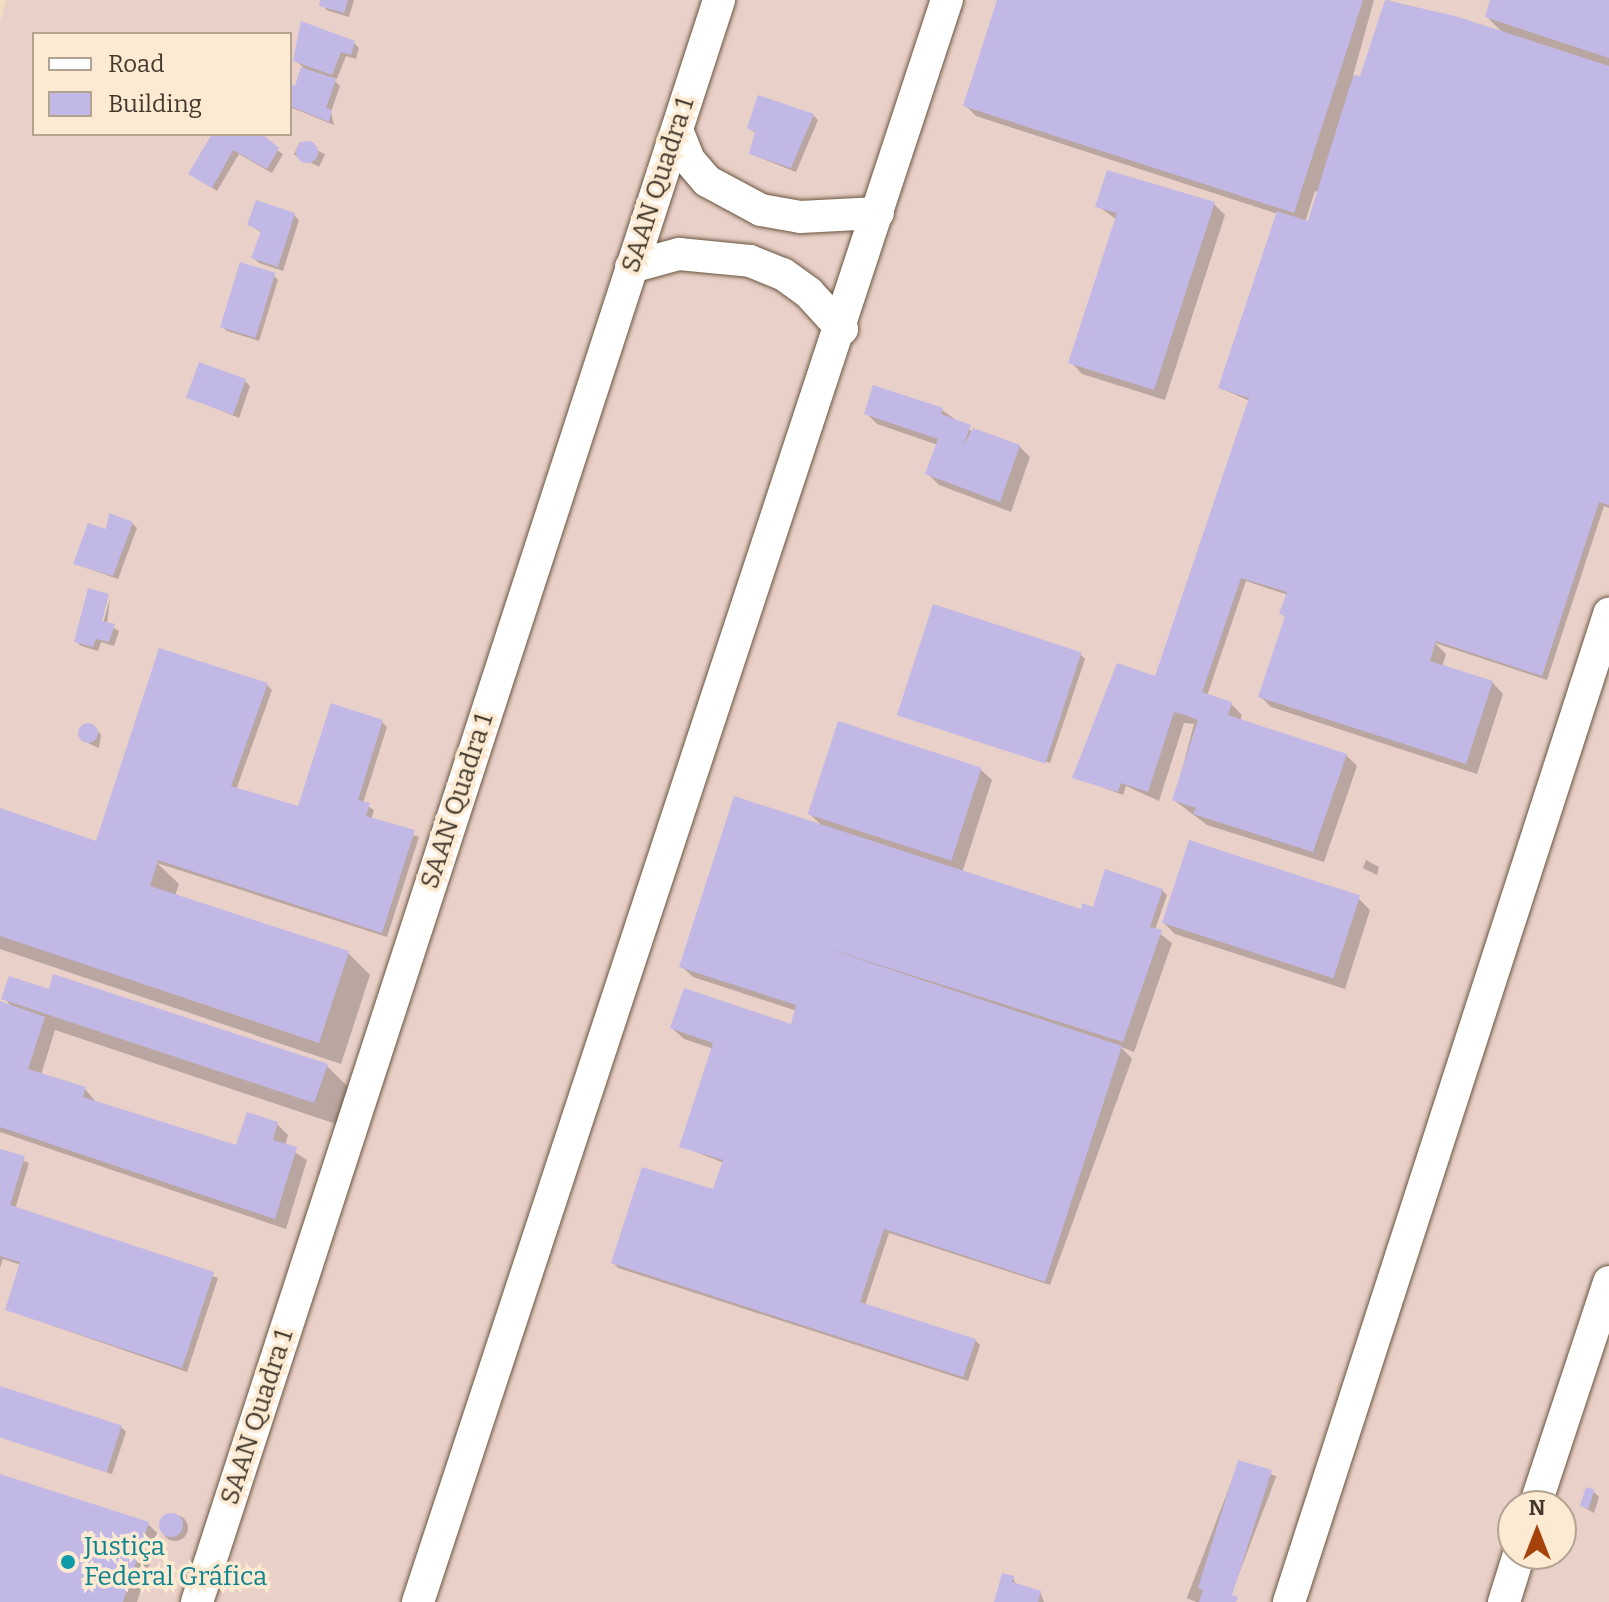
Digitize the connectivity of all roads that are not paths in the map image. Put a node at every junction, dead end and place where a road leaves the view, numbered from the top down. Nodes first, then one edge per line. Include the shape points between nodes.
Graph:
1 (719, 0) edge
2 (947, 0) edge
3 (677, 130) junction
4 (878, 213) junction
5 (631, 267) junction
6 (842, 329) junction
7 (1609, 614) edge
8 (1602, 649) edge
9 (1609, 1282) edge
10 (1540, 1490) edge
11 (1514, 1570) edge
12 (197, 1602) edge
13 (418, 1602) edge
14 (1289, 1602) edge
15 (1504, 1602) edge

1 - 3 street, SAAN Quadra 1
2 - 4 street
3 - 4 street via 689,160 707,181 761,210 800,217
3 - 5 street, SAAN Quadra 1
4 - 6 street
5 - 6 street via 679,254 750,261 783,274 809,293
5 - 12 street, SAAN Quadra 1
6 - 13 street
7 - 8 street
8 - 14 street
9 - 10 street
11 - 15 street

